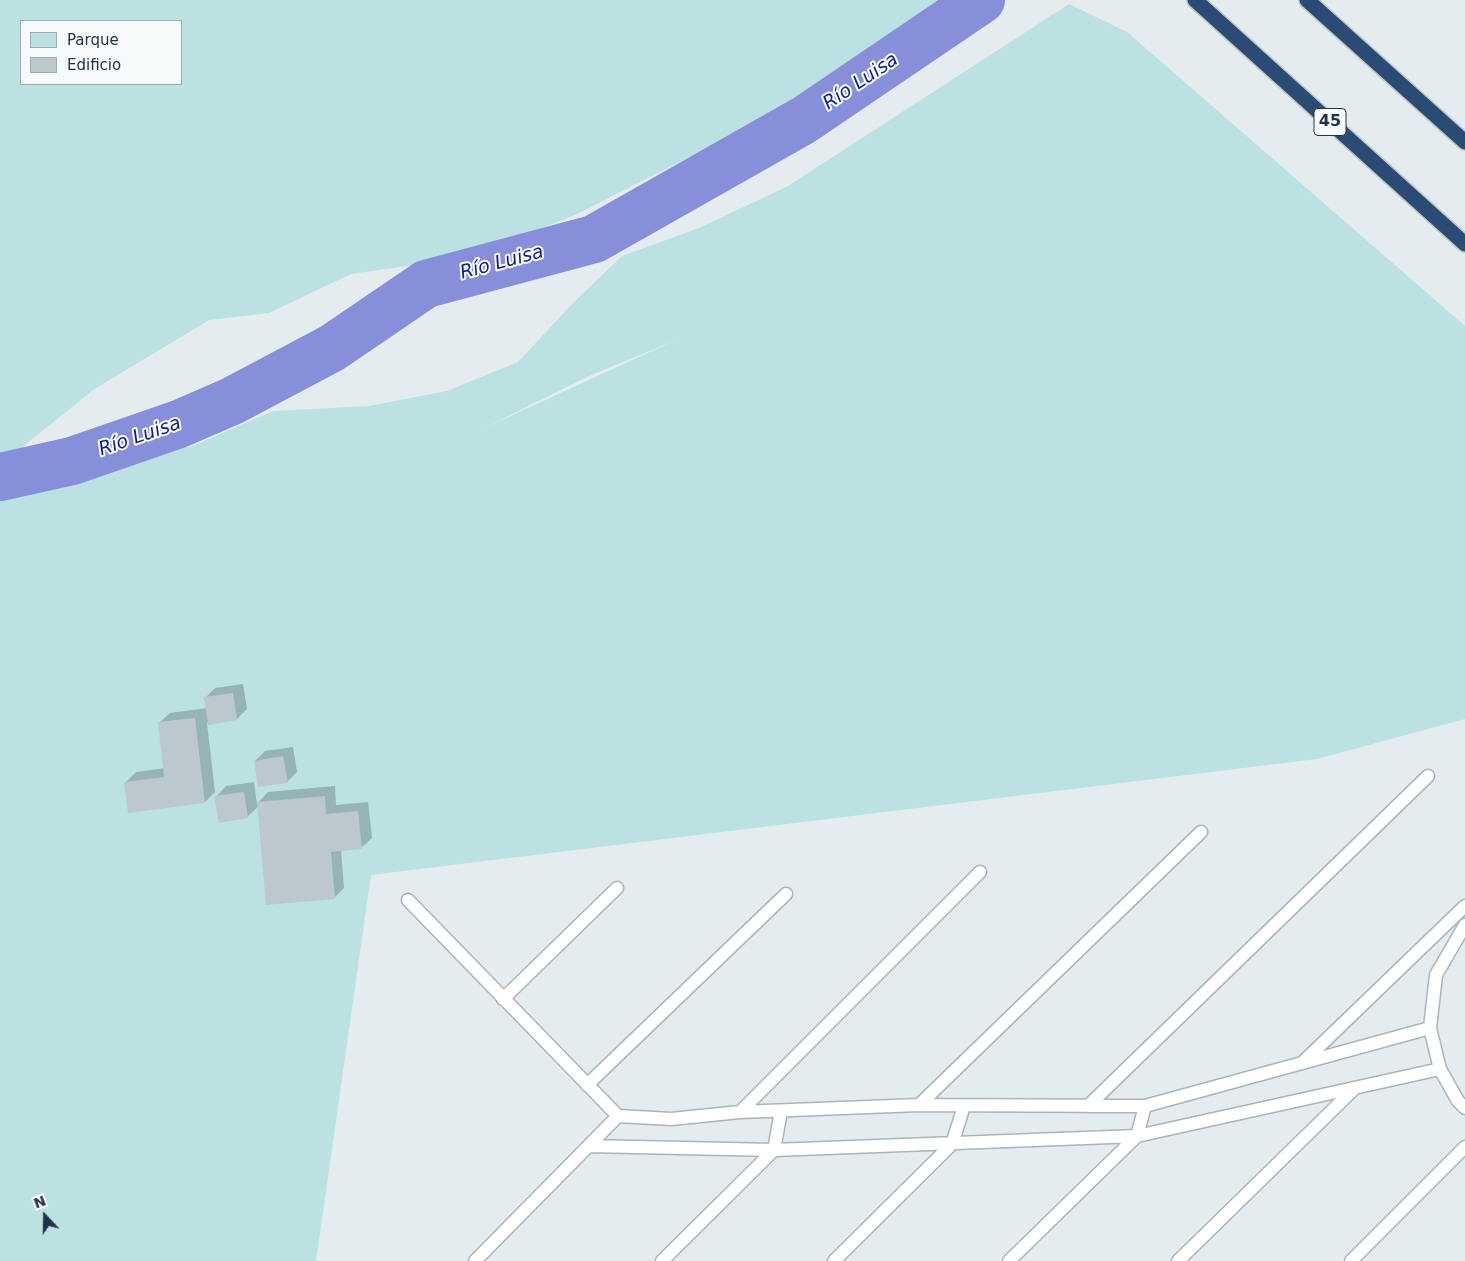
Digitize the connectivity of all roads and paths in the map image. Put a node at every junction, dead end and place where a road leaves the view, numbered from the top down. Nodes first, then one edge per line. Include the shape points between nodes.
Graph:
1 (1195, 0) edge
2 (1307, 0) edge
3 (1465, 142) edge
4 (1465, 244) edge
5 (1428, 776) dead end
6 (1201, 832) dead end
7 (980, 872) dead end
8 (617, 888) dead end
9 (786, 894) dead end
10 (408, 900) dead end
11 (1465, 906) edge
12 (1465, 925) edge
13 (503, 999) junction
14 (1430, 1028) junction
15 (1300, 1064) junction
16 (1440, 1069) junction
17 (587, 1084) junction
18 (1355, 1088) junction
19 (919, 1105) junction
20 (964, 1106) junction
21 (1088, 1106) junction
22 (1145, 1106) junction
23 (1465, 1108) edge
24 (781, 1111) junction
25 (740, 1112) junction
26 (618, 1116) junction
27 (1137, 1136) junction
28 (952, 1144) junction
29 (589, 1146) junction
30 (1465, 1147) edge
31 (774, 1150) junction
32 (475, 1261) edge
33 (662, 1261) edge
34 (834, 1261) edge
35 (1009, 1261) edge
36 (1178, 1261) edge
37 (1351, 1261) edge

1 - 4 highway, 45
2 - 3 highway
5 - 21 lane
6 - 19 lane
7 - 25 lane
8 - 13 lane
9 - 17 lane
10 - 13 lane
11 - 15 lane
12 - 14 lane via 1436,975
13 - 17 lane
14 - 15 lane
14 - 16 lane
15 - 22 lane
16 - 18 lane
16 - 23 lane
17 - 26 lane
18 - 27 lane
18 - 36 lane
19 - 20 lane
19 - 24 lane
20 - 21 lane
20 - 28 lane
21 - 22 lane
22 - 27 lane
24 - 25 lane
24 - 31 lane
25 - 26 lane via 672,1119
26 - 29 lane
27 - 28 lane
27 - 35 lane
28 - 31 lane
28 - 34 lane
29 - 31 lane
29 - 32 lane
30 - 37 lane
31 - 33 lane

